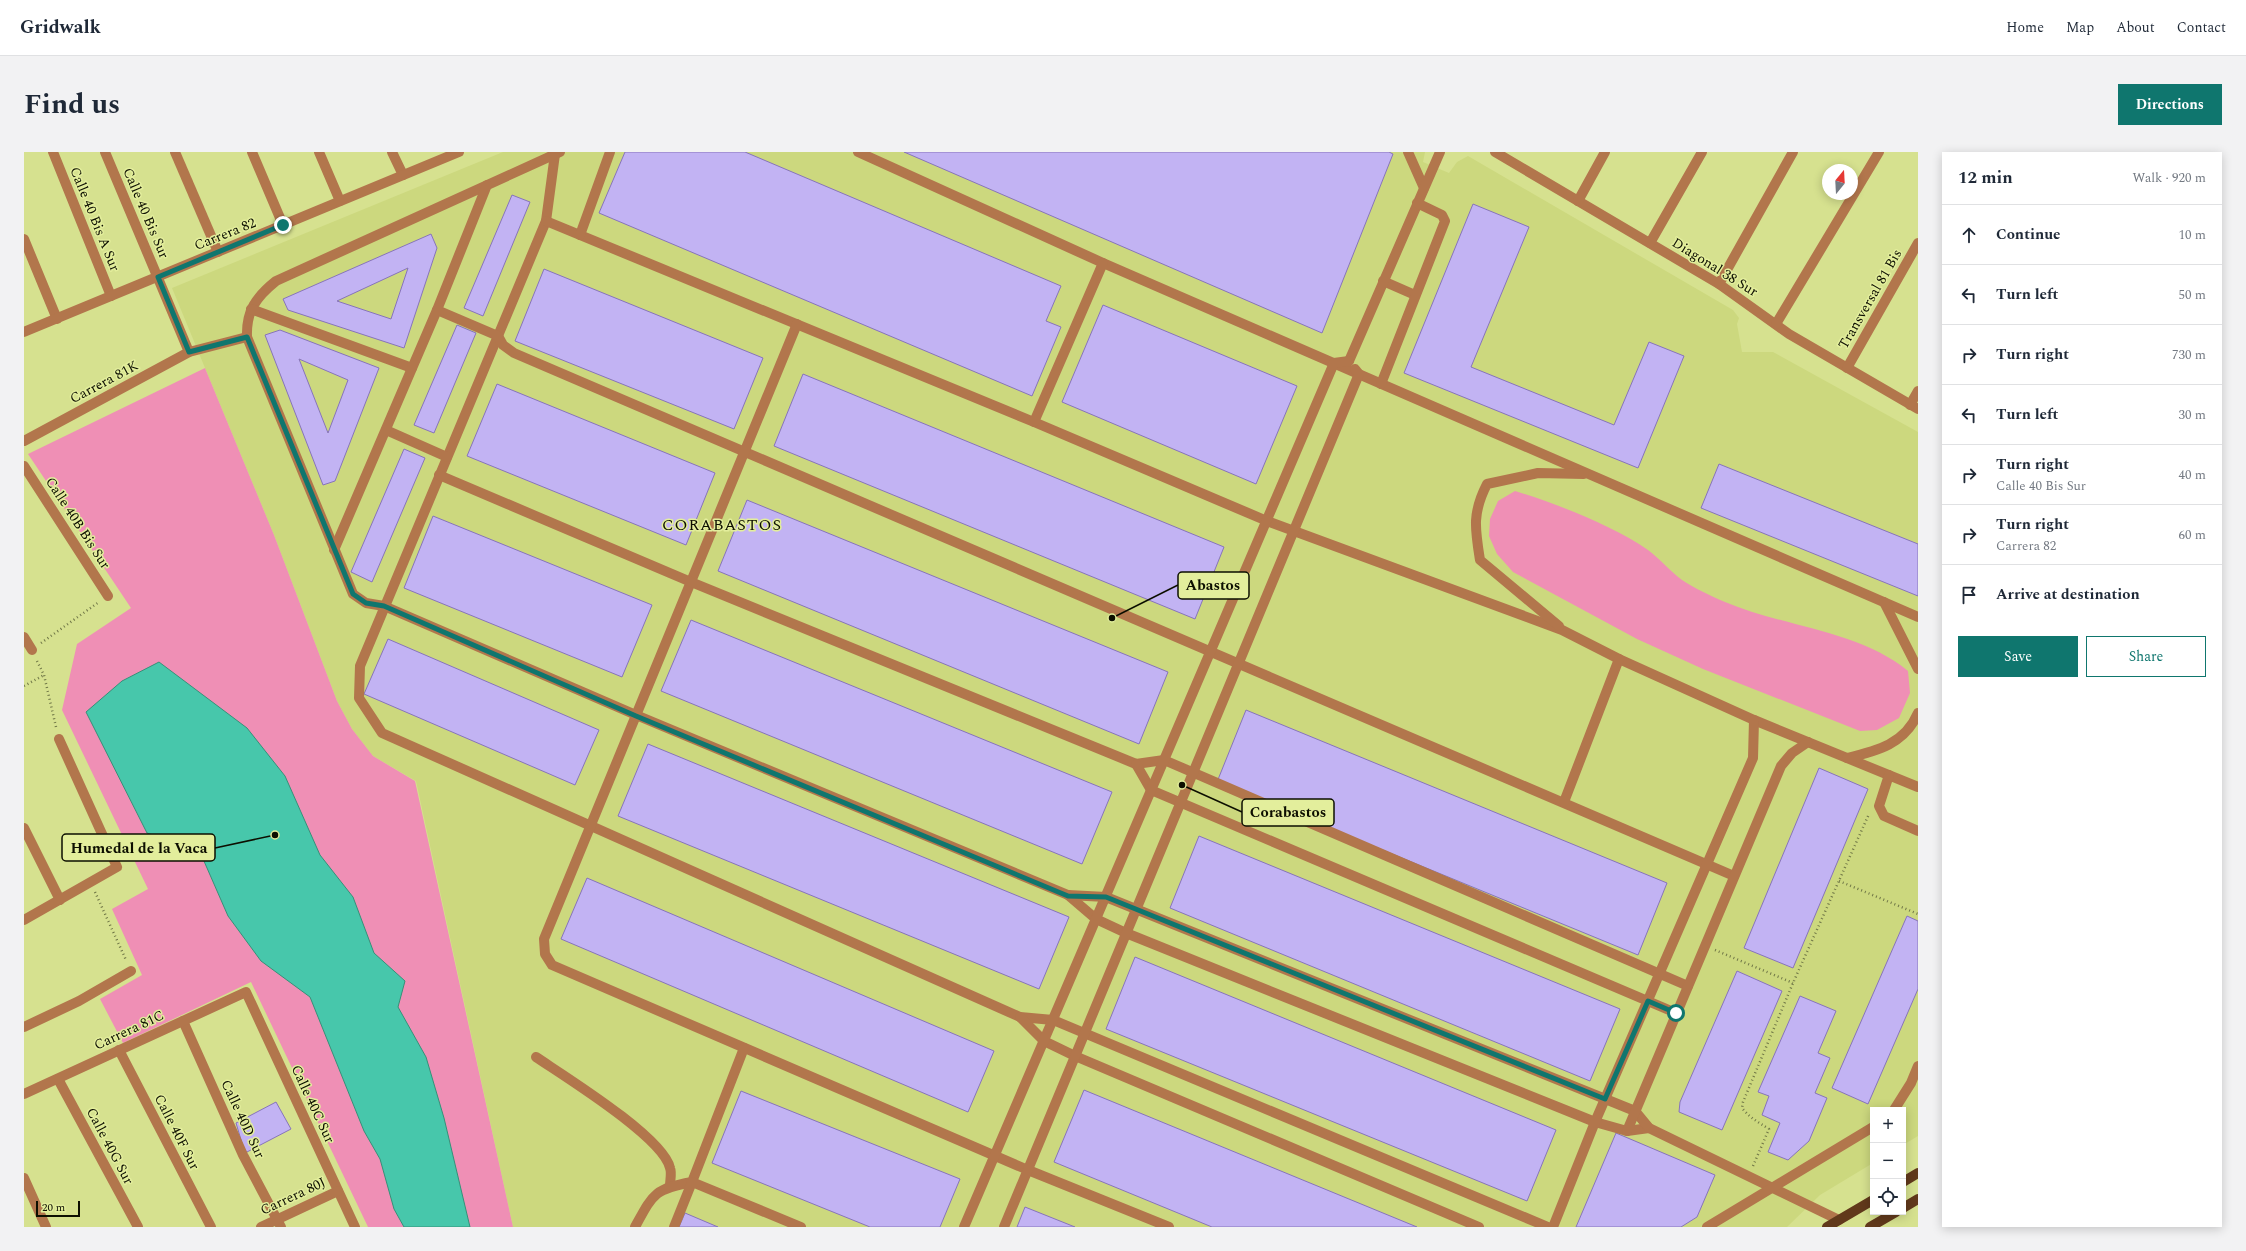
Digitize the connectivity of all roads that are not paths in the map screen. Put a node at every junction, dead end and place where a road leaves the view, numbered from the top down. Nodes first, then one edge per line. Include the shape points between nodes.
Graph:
1 (53, 152) edge
2 (105, 152) edge
3 (176, 152) edge
4 (252, 152) edge
5 (319, 152) edge
6 (392, 152) edge
7 (459, 152) edge
8 (610, 152) edge
9 (858, 152) edge
10 (1408, 152) edge
11 (1440, 152) edge
12 (1495, 152) edge
13 (1605, 152) edge
14 (1702, 152) edge
15 (1793, 152) edge
16 (1879, 152) edge
17 (557, 153) edge
18 (1511, 156) edge
19 (403, 175) junction
20 (487, 185) junction
21 (1424, 188) junction
22 (340, 201) junction
23 (1578, 201) junction
24 (1418, 203) junction
25 (546, 221) junction
26 (283, 225) junction
27 (580, 235) junction
28 (24, 239) edge
29 (1650, 243) junction
30 (1918, 243) edge
31 (218, 252) junction
32 (27, 256) edge
33 (1103, 262) junction
34 (158, 277) junction
35 (1384, 282) junction
36 (1719, 284) junction
37 (1415, 295) junction
38 (111, 296) junction
39 (251, 309) junction
40 (438, 310) junction
41 (57, 319) junction
42 (797, 324) junction
43 (1776, 324) junction
44 (24, 332) edge
45 (498, 336) junction
46 (247, 337) junction
47 (194, 350) junction
48 (1349, 361) junction
49 (1334, 363) junction
50 (412, 368) junction
51 (1847, 368) junction
52 (1359, 374) junction
53 (1381, 384) junction
54 (1918, 391) edge
55 (1914, 407) edge
56 (1034, 422) junction
57 (386, 430) junction
58 (24, 441) edge
59 (744, 452) junction
60 (447, 456) junction
61 (24, 466) edge
62 (1590, 474) junction
63 (439, 475) junction
64 (1267, 521) junction
65 (1294, 531) junction
66 (334, 550) junction
67 (691, 582) junction
68 (108, 596) road end
69 (1884, 602) junction
70 (384, 606) junction
71 (1918, 617) edge
72 (1562, 630) junction
73 (24, 637) edge
74 (32, 650) road end
75 (1211, 651) junction
76 (1620, 659) junction
77 (1239, 662) junction
78 (1918, 669) edge
79 (1918, 713) edge
80 (636, 716) junction
81 (1754, 720) junction
82 (59, 739) road end
83 (1808, 742) junction
84 (1847, 758) junction
85 (1164, 760) junction
86 (1136, 764) junction
87 (1193, 773) junction
88 (1889, 776) junction
89 (1918, 787) edge
90 (1151, 790) junction
91 (1564, 802) junction
92 (1180, 803) junction
93 (590, 826) junction
94 (24, 828) edge
95 (1918, 831) edge
96 (1707, 864) junction
97 (1734, 876) junction
98 (1068, 896) junction
99 (1106, 897) junction
100 (60, 900) junction
101 (1136, 910) junction
102 (1096, 919) junction
103 (24, 920) edge
104 (1126, 933) junction
105 (131, 971) road end
106 (1659, 974) junction
107 (1688, 986) junction
108 (246, 992) joint
109 (1648, 1001) junction
110 (1676, 1013) junction
111 (1020, 1017) junction
112 (1053, 1020) junction
113 (183, 1021) junction
114 (24, 1027) edge
115 (1085, 1033) junction
116 (1044, 1041) junction
117 (744, 1048) junction
118 (119, 1050) junction
119 (1075, 1056) junction
120 (536, 1057) dead end
121 (1918, 1066) edge
122 (58, 1079) junction
123 (24, 1094) edge
124 (1605, 1099) junction
125 (1896, 1107) edge
126 (1635, 1111) junction
127 (1595, 1122) junction
128 (1649, 1128) junction
129 (1870, 1129) edge
130 (1626, 1131) junction
131 (995, 1156) junction
132 (1028, 1170) junction
133 (1918, 1173) edge
134 (24, 1178) edge
135 (1906, 1180) edge
136 (692, 1182) junction
137 (670, 1186) junction
138 (1774, 1188) junction
139 (338, 1191) junction
140 (1918, 1199) edge
141 (1870, 1202) edge
142 (1906, 1206) edge
143 (1891, 1215) edge
144 (1839, 1220) junction
145 (279, 1223) edge
146 (46, 1227) edge
147 (138, 1227) edge
148 (210, 1227) edge
149 (261, 1227) edge
150 (355, 1227) edge
151 (635, 1227) edge
152 (674, 1227) edge
153 (800, 1227) edge
154 (964, 1227) edge
155 (1004, 1227) edge
156 (1169, 1227) edge
157 (1479, 1227) edge
158 (1548, 1227) edge
159 (1553, 1227) edge
160 (1707, 1227) edge
161 (1827, 1227) edge
162 (1870, 1227) edge

1 - 38 street, Calle 40 Bis A Sur
2 - 34 street, Calle 40 Bis Sur
3 - 31 street
4 - 26 street
5 - 22 street
6 - 19 street
7 - 19 street, Carrera 82
8 - 27 street
9 - 33 street
10 - 21 street
11 - 21 street
12 - 18 street, Diagonal 38 Sur
13 - 23 street
14 - 29 street
15 - 36 street
16 - 43 street
17 - 20 street
17 - 25 street
18 - 23 street, Diagonal 38 Sur
19 - 22 street, Carrera 82
20 - 39 street via 276,281 261,293
20 - 40 street
21 - 24 street
22 - 26 street, Carrera 82
23 - 29 street, Diagonal 38 Sur
24 - 35 street
24 - 37 street via 1442,215 1445,221
25 - 27 street
25 - 45 street
26 - 31 street, Carrera 82
27 - 42 street
28 - 32 street
29 - 36 street, Diagonal 38 Sur
30 - 51 street, Transversal 81 Bis
31 - 34 street, Carrera 82
32 - 41 street
33 - 49 street
33 - 56 street
34 - 38 street, Carrera 82
34 - 47 street, Calle 40 Bis Sur
35 - 37 street
35 - 48 street
36 - 43 street, Diagonal 38 Sur
37 - 53 street
38 - 41 street, Carrera 82
39 - 46 street
39 - 50 street
40 - 45 street
40 - 50 street
41 - 44 street, Carrera 82
42 - 56 street
42 - 59 street
43 - 51 street, Diagonal 38 Sur
45 - 59 street via 503,345 514,353
45 - 60 street
46 - 47 street, Carrera 81K
46 - 66 street
47 - 58 street, Carrera 81K
48 - 49 street
48 - 52 street
49 - 52 street
49 - 64 street
50 - 57 street
51 - 55 street, Diagonal 38 Sur
52 - 53 street
52 - 65 street
53 - 62 street
54 - 55 street
56 - 64 street
57 - 60 street
57 - 66 street
59 - 67 street
59 - 75 street
60 - 63 street
61 - 68 street, Calle 40B Bis Sur
62 - 69 street
62 - 72 street via 1538,473 1487,484 1478,501 1475,519 1480,560 1544,612
63 - 67 street
63 - 70 street
64 - 65 street
64 - 75 street
65 - 72 street
65 - 77 street
66 - 70 street via 353,594 366,603
67 - 80 street
67 - 86 street
69 - 71 street
69 - 78 street
70 - 80 street
70 - 93 street via 360,666 359,698 382,733
72 - 76 street
73 - 74 street
75 - 77 street
75 - 85 street
76 - 81 street
76 - 91 street
77 - 87 street
77 - 91 street
79 - 84 street via 1898,741 1880,750
80 - 93 street
80 - 98 street
81 - 83 street
81 - 96 street via 1753,758
82 - 100 street via 117,867
83 - 84 street
83 - 97 street via 1792,753 1781,766
84 - 88 street
85 - 86 street
85 - 87 street
85 - 90 street
86 - 90 street
87 - 92 street
87 - 106 street
88 - 89 street
88 - 95 street via 1879,806 1884,816
90 - 92 street
90 - 99 street
91 - 96 street
92 - 101 street
92 - 109 street
93 - 111 street
93 - 117 street via 544,939 545,954 552,965
94 - 100 street
96 - 97 street
96 - 106 street
97 - 107 street
98 - 99 street
98 - 102 street
99 - 101 street
99 - 102 street
100 - 103 street
101 - 104 street
101 - 124 street
102 - 104 street
102 - 112 street
104 - 115 street
104 - 127 street
105 - 114 street via 79,1001
106 - 107 street
106 - 109 street
107 - 110 street
108 - 113 street, Carrera 81C
108 - 139 street, Calle 40C Sur
109 - 110 street
109 - 124 street
110 - 126 street
111 - 112 street
111 - 116 street
112 - 115 street
112 - 116 street
113 - 118 street, Carrera 81C
113 - 145 street, Calle 40D Sur via 243,1156
115 - 119 street
115 - 158 street
116 - 119 street
116 - 131 street
117 - 131 street
117 - 136 street
118 - 122 street, Carrera 81C
118 - 148 street, Calle 40F Sur
119 - 132 street
119 - 157 street
120 - 137 street via 607,1105 659,1148 670,1167
121 - 125 street
122 - 123 street, Carrera 81C
122 - 147 street, Calle 40G Sur
124 - 126 street
124 - 127 street
126 - 128 street
126 - 130 street
127 - 130 street
127 - 159 street
128 - 130 street
128 - 138 street
129 - 138 street
131 - 132 street
131 - 154 street
132 - 155 street
132 - 156 street
133 - 135 main road
134 - 146 street
136 - 137 street
136 - 152 street
136 - 153 street
137 - 151 street via 650,1200
138 - 144 street
138 - 160 street
139 - 145 street, Carrera 80J
139 - 150 street, Calle 40C Sur
140 - 142 main road
141 - 144 main road
143 - 162 main road
144 - 161 main road
145 - 149 street, Carrera 80J

